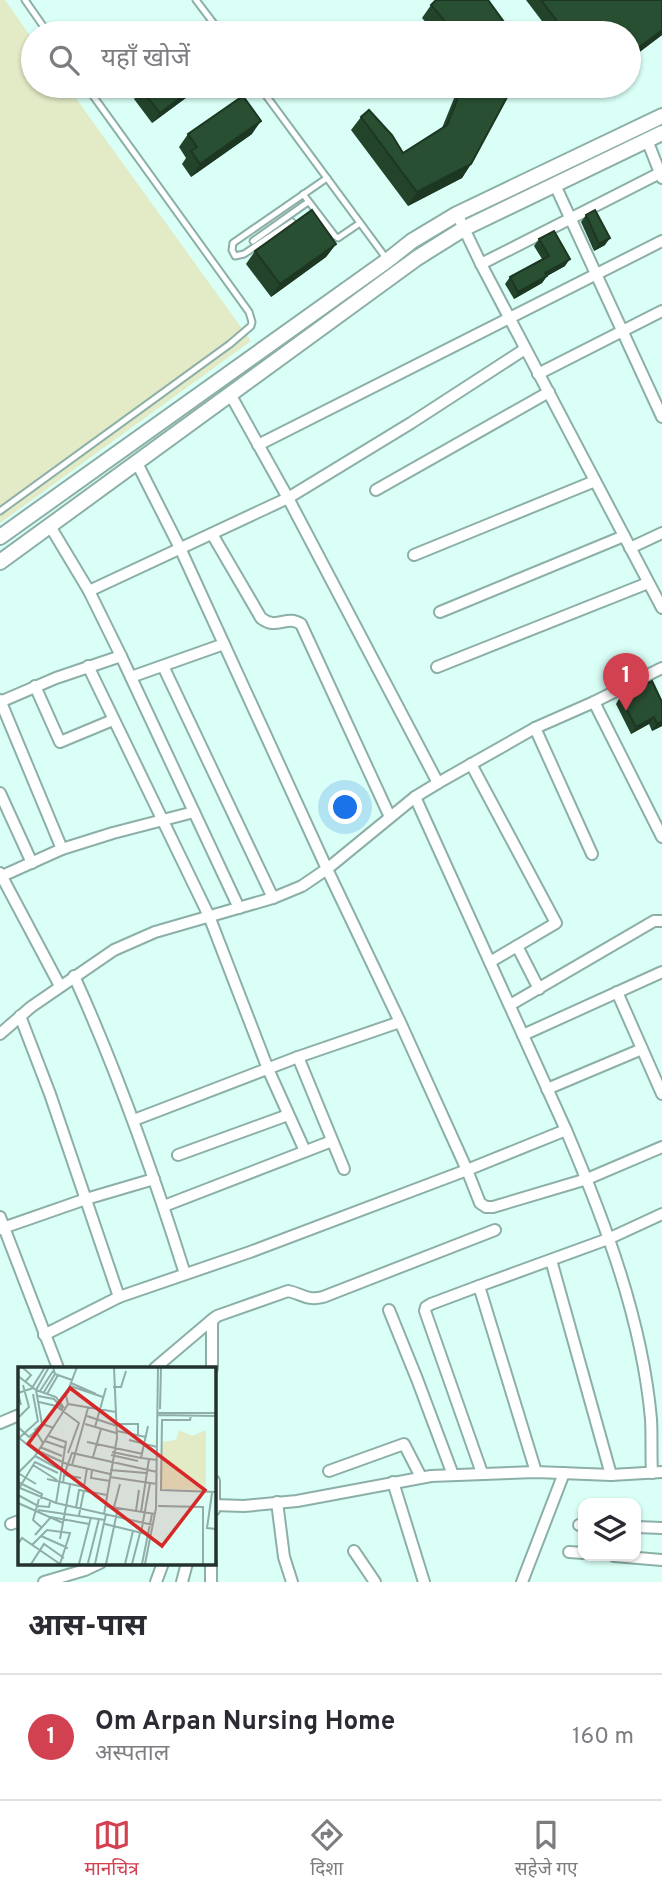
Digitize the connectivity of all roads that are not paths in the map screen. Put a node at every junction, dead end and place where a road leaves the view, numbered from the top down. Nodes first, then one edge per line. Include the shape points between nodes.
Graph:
1 (25, 0) edge
2 (196, 0) edge
3 (40, 21) edge
4 (211, 21) edge
5 (95, 98) edge
6 (268, 98) edge
7 (662, 116) edge
8 (662, 133) edge
9 (647, 140) junction
10 (661, 174) edge
11 (327, 178) junction
12 (555, 185) junction
13 (303, 194) junction
14 (308, 202) junction
15 (457, 214) junction
16 (570, 218) junction
17 (292, 222) edge
18 (360, 223) junction
19 (465, 228) junction
20 (253, 241) dead end
21 (662, 241) edge
22 (388, 260) junction
23 (481, 264) junction
24 (595, 275) junction
25 (662, 311) edge
26 (509, 318) junction
27 (622, 330) junction
28 (525, 349) junction
29 (538, 374) junction
30 (549, 391) junction
31 (230, 394) junction
32 (662, 417) edge
33 (258, 445) junction
34 (137, 463) junction
35 (595, 481) junction
36 (376, 490) dead end
37 (288, 498) junction
38 (0, 511) edge
39 (50, 526) junction
40 (662, 533) edge
41 (212, 534) junction
42 (624, 536) junction
43 (0, 537) edge
44 (180, 548) junction
45 (630, 548) junction
46 (414, 555) dead end
47 (0, 562) edge
48 (648, 583) junction
49 (89, 591) junction
50 (662, 608) edge
51 (440, 612) dead end
52 (224, 645) junction
53 (121, 656) junction
54 (88, 666) junction
55 (163, 666) junction
56 (437, 667) dead end
57 (662, 668) edge
58 (131, 677) junction
59 (35, 686) junction
60 (0, 701) edge
61 (594, 702) junction
62 (113, 720) junction
63 (535, 728) junction
64 (471, 764) junction
65 (438, 783) junction
66 (0, 793) edge
67 (415, 797) junction
68 (194, 812) junction
69 (390, 817) junction
70 (162, 820) junction
71 (661, 832) edge
72 (62, 849) junction
73 (592, 855) dead end
74 (32, 863) junction
75 (327, 869) junction
76 (1, 875) edge
77 (274, 898) junction
78 (239, 908) junction
79 (209, 916) junction
80 (662, 921) edge
81 (517, 946) junction
82 (490, 962) junction
83 (662, 972) edge
84 (74, 976) junction
85 (60, 986) junction
86 (539, 989) junction
87 (617, 992) junction
88 (510, 1005) junction
89 (20, 1016) junction
90 (400, 1022) junction
91 (1, 1030) edge
92 (523, 1035) junction
93 (642, 1049) junction
94 (298, 1057) junction
95 (268, 1069) junction
96 (547, 1089) junction
97 (662, 1094) edge
98 (288, 1115) junction
99 (134, 1120) junction
100 (566, 1130) junction
101 (332, 1141) junction
102 (662, 1147) edge
103 (305, 1151) junction
104 (178, 1155) dead end
105 (344, 1168) dead end
106 (467, 1170) junction
107 (154, 1179) junction
108 (587, 1179) junction
109 (86, 1199) junction
110 (164, 1206) junction
111 (662, 1214) edge
112 (1, 1225) edge
113 (495, 1230) dead end
114 (608, 1239) junction
115 (551, 1260) junction
116 (185, 1274) junction
117 (479, 1286) junction
118 (119, 1297) junction
119 (389, 1310) dead end
120 (217, 1316) junction
121 (44, 1335) junction
122 (58, 1367) edge
123 (156, 1367) edge
124 (212, 1367) edge
125 (18, 1415) edge
126 (0, 1423) edge
127 (329, 1471) dead end
128 (536, 1472) junction
129 (657, 1472) edge
130 (482, 1473) junction
131 (564, 1473) junction
132 (453, 1475) junction
133 (611, 1475) junction
134 (421, 1477) junction
135 (393, 1482) junction
136 (277, 1502) junction
137 (215, 1506) edge
138 (641, 1527) edge
139 (662, 1528) edge
140 (354, 1551) dead end
141 (569, 1552) dead end
142 (578, 1553) edge
143 (641, 1558) edge
144 (662, 1560) edge
145 (98, 1564) edge
146 (163, 1564) edge
147 (187, 1564) edge
148 (211, 1564) edge
149 (44, 1582) edge
150 (156, 1582) edge
151 (182, 1582) edge
152 (211, 1582) edge
153 (292, 1582) edge
154 (375, 1582) edge
155 (424, 1582) edge
156 (522, 1582) edge

1 - 3 lane
2 - 4 lane
5 - 38 lane via 252,322 230,344
6 - 11 lane
7 - 15 street
8 - 9 street
9 - 10 street
9 - 12 street
10 - 16 street
11 - 13 lane
11 - 18 lane
12 - 16 street
12 - 19 street
13 - 14 lane
13 - 17 lane via 233,243 235,256
14 - 18 lane via 338,238
14 - 20 lane
15 - 19 street
15 - 22 street
16 - 23 street
16 - 24 street
18 - 22 lane
19 - 23 street
19 - 31 street
21 - 24 street
22 - 43 street
23 - 26 street
24 - 26 street
24 - 27 street
25 - 27 street
26 - 28 street
26 - 33 street
27 - 29 street
27 - 32 street
28 - 29 street
28 - 37 street
29 - 30 street
30 - 35 street
30 - 36 street
31 - 33 street
31 - 34 street
33 - 37 street
34 - 39 street
34 - 44 street
35 - 42 street
35 - 46 street
37 - 41 street
37 - 65 street
39 - 47 street
39 - 49 street
40 - 45 street
41 - 44 street
41 - 69 street via 261,618 267,624 290,620 301,624
42 - 45 street
42 - 51 street
44 - 49 street
44 - 52 street
45 - 48 street
48 - 50 street
48 - 56 street
49 - 53 street
52 - 55 street
52 - 75 street
53 - 54 street
53 - 58 street
54 - 59 street
54 - 62 street
55 - 58 street
55 - 77 street
57 - 61 street
58 - 68 street
59 - 60 street
59 - 62 street via 60,742
60 - 72 street
61 - 63 street
61 - 71 street
62 - 70 street
63 - 64 street
63 - 73 street
64 - 65 street
64 - 81 street via 556,923
65 - 67 street
66 - 74 street
67 - 69 street
67 - 82 street
68 - 70 street
68 - 78 street
69 - 75 street
70 - 72 street
70 - 79 street
72 - 74 street
74 - 76 street
75 - 77 street
75 - 90 street
76 - 85 street
77 - 78 street
78 - 79 street
79 - 84 street via 114,950
79 - 95 street
80 - 86 street via 654,921
81 - 82 street
81 - 86 street
82 - 88 street
83 - 87 street
84 - 85 street
84 - 99 street
85 - 89 street
86 - 88 street
87 - 92 street
87 - 93 street
88 - 92 street
89 - 91 street
89 - 109 street
90 - 94 street
90 - 106 street
92 - 96 street
93 - 96 street
93 - 97 street
94 - 95 street
94 - 101 street
95 - 98 street
95 - 99 street
96 - 100 street
98 - 103 street
98 - 104 street
99 - 107 street
100 - 106 street
100 - 108 street
101 - 103 street
101 - 105 street
102 - 108 street
103 - 110 street
106 - 108 street via 480,1203 486,1207
106 - 116 street
107 - 109 street
107 - 110 street
108 - 114 street
109 - 112 street
109 - 118 street
110 - 116 street
111 - 114 street
112 - 121 street
113 - 120 street via 323,1297 305,1298 288,1291
114 - 115 street
114 - 129 street via 642,1358
115 - 117 street
115 - 133 street
116 - 118 street
117 - 128 street
117 - 130 street via 431,1304 425,1311
118 - 121 street
119 - 132 street
120 - 123 street
120 - 124 street via 212,1321
121 - 122 street
125 - 126 street
127 - 134 street via 404,1444
128 - 130 street
128 - 131 street
129 - 133 street
130 - 132 street
131 - 133 street
131 - 156 street
132 - 134 street
134 - 135 street
135 - 136 street
135 - 155 street
136 - 137 street
136 - 153 street
138 - 139 street
140 - 154 street
141 - 142 street
143 - 144 street
145 - 149 street
146 - 150 street
147 - 151 street
148 - 152 street

